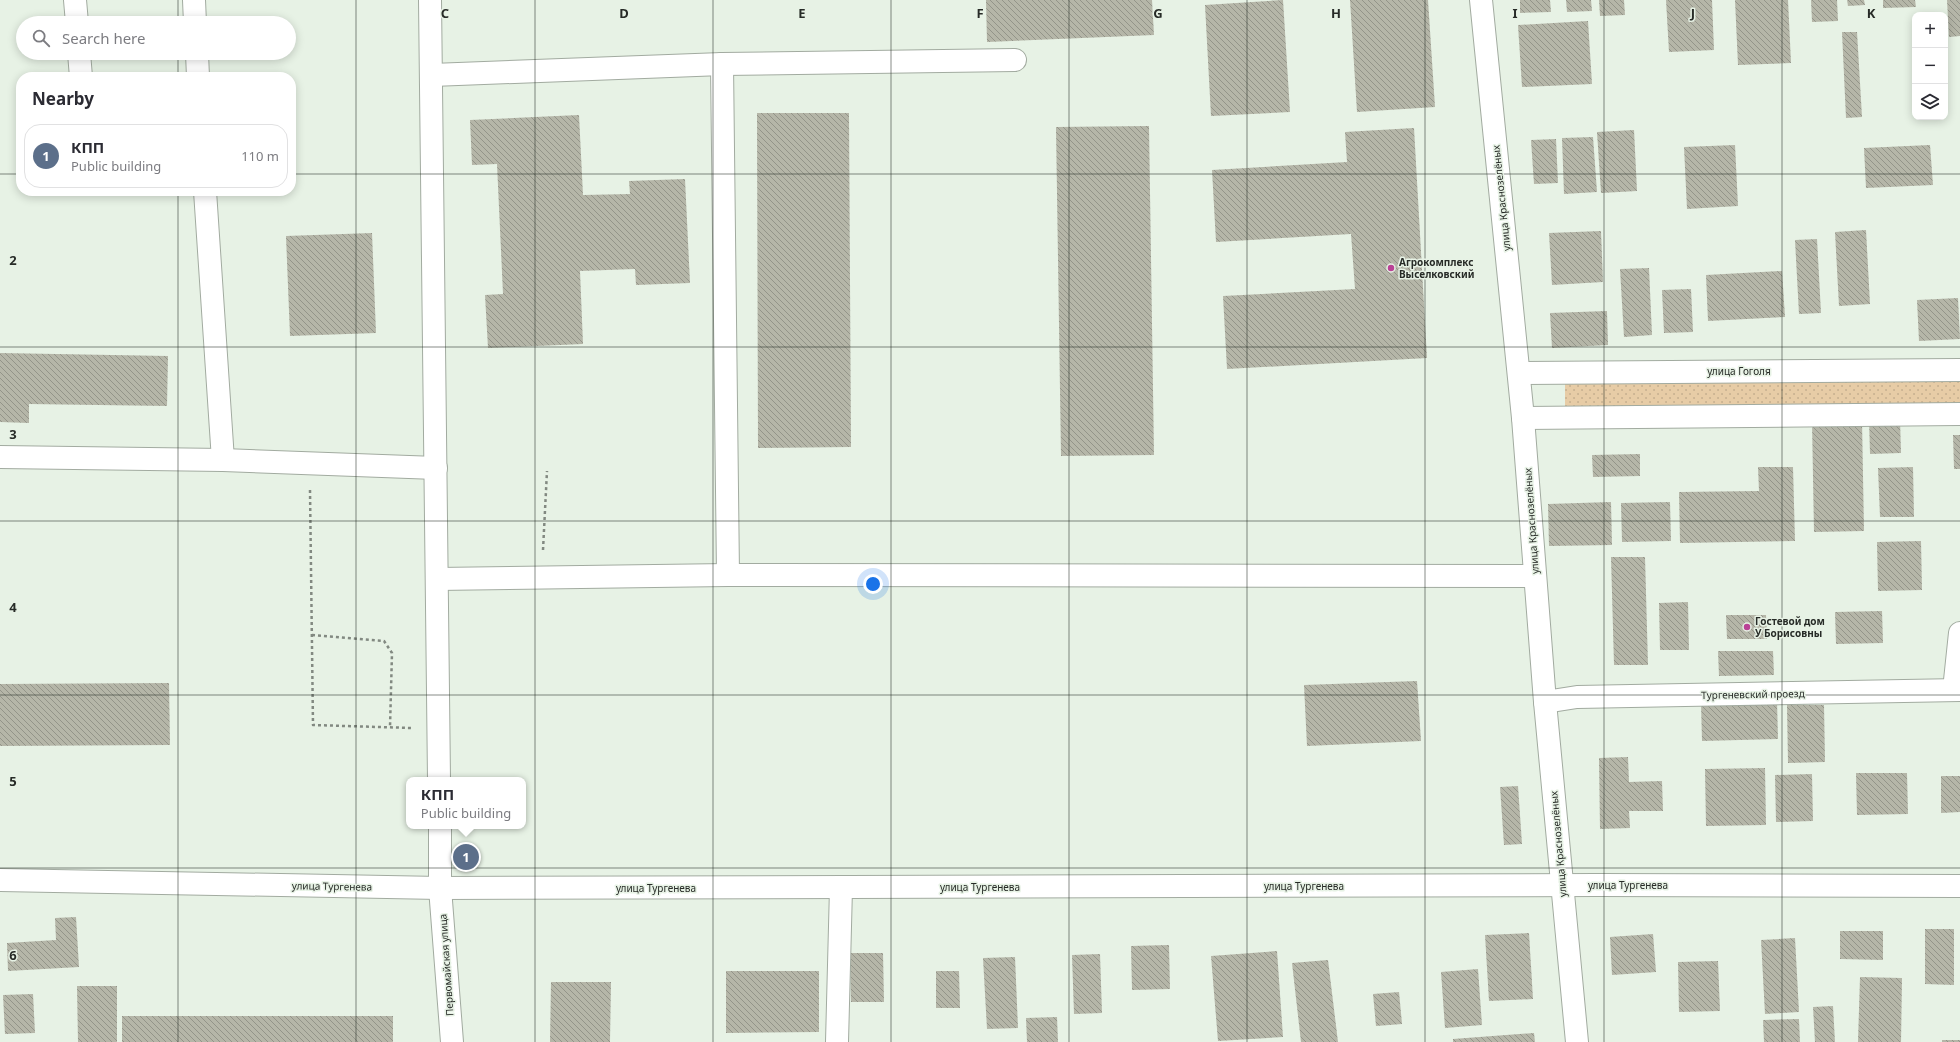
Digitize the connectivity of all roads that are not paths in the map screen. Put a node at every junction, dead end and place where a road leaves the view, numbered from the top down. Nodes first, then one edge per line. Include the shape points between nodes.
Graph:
1 (76, 0) edge
2 (194, 0) edge
3 (430, 0) edge
4 (1481, 0) edge
5 (77, 16) edge
6 (195, 16) edge
7 (80, 60) edge
8 (197, 60) edge
9 (1015, 60) dead end
10 (722, 64) junction
11 (81, 72) edge
12 (198, 72) edge
13 (432, 75) junction
14 (205, 196) edge
15 (1960, 370) edge
16 (1519, 372) junction
17 (1960, 414) edge
18 (1523, 418) junction
19 (0, 457) edge
20 (222, 460) junction
21 (436, 468) junction
22 (728, 575) junction
23 (1535, 576) junction
24 (437, 580) junction
25 (1960, 633) edge
26 (1957, 690) edge
27 (1545, 702) junction
28 (439, 777) edge
29 (440, 829) edge
30 (0, 880) edge
31 (1562, 885) junction
32 (1960, 886) edge
33 (440, 888) junction
34 (841, 888) junction
35 (452, 1042) edge
36 (836, 1042) edge
37 (1577, 1042) edge

1 - 5 street
2 - 6 street
3 - 13 street
4 - 16 street, улица Краснозелёных
7 - 11 street
8 - 12 street
9 - 10 street
10 - 13 street
10 - 22 street
13 - 21 street
14 - 20 street
15 - 16 street, улица Гоголя
16 - 18 street, улица Краснозелёных
17 - 18 street
18 - 23 street, улица Краснозелёных
19 - 20 street
20 - 21 street
21 - 24 street
22 - 23 street
22 - 24 street
23 - 27 street, улица Краснозелёных
24 - 28 street
25 - 26 street
26 - 27 street, Тургеневский проезд via 1577,697
27 - 31 street, улица Краснозелёных
29 - 33 street, Первомайская улица
30 - 33 street, улица Тургенева
31 - 32 street, улица Тургенева
31 - 34 street, улица Тургенева
31 - 37 street, улица Краснозелёных
33 - 34 street, улица Тургенева
33 - 35 street, Первомайская улица
34 - 36 street

